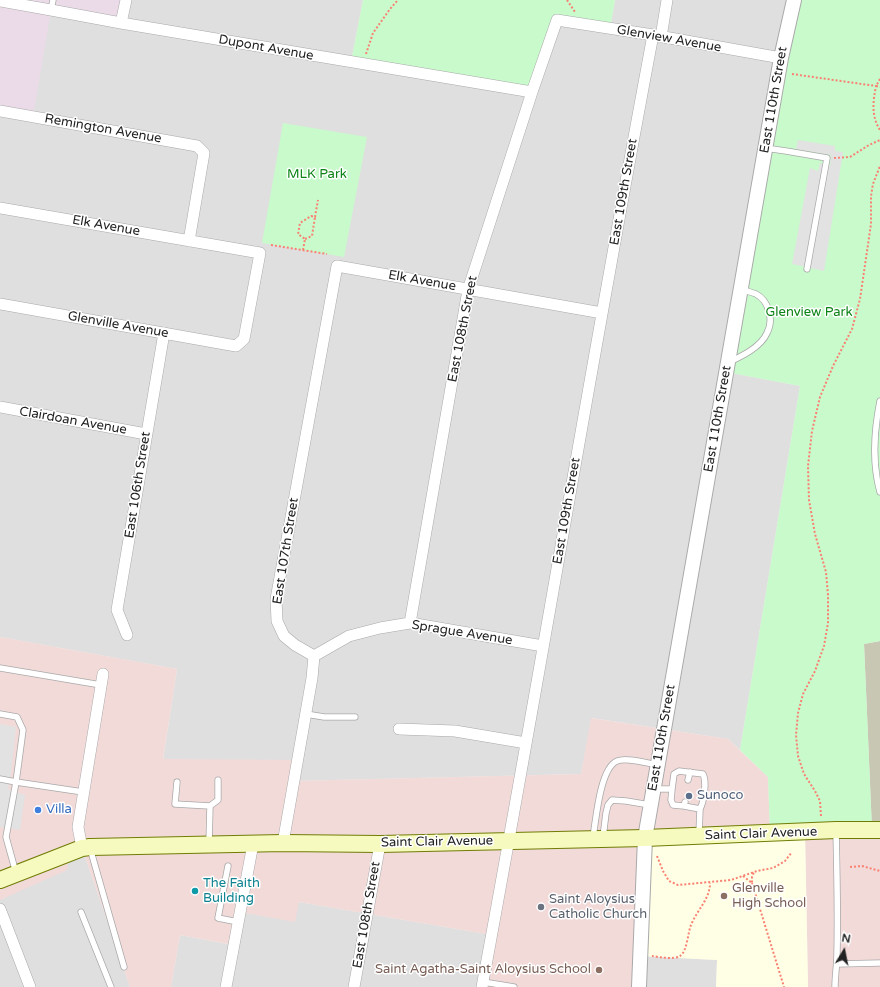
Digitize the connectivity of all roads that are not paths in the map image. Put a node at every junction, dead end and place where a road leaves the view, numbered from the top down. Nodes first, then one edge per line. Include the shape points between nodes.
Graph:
1 (126, 0) edge
2 (667, 0) edge
3 (794, 0) edge
4 (0, 1) edge
5 (16, 2) edge
6 (52, 5) edge
7 (558, 20) joint
8 (121, 24) junction
9 (657, 36) junction
10 (781, 58) junction
11 (532, 92) junction
12 (0, 111) edge
13 (765, 148) junction
14 (0, 208) edge
15 (189, 241) junction
16 (337, 266) joint
17 (807, 269) dead end
18 (741, 289) junction
19 (468, 290) junction
20 (0, 304) edge
21 (602, 313) junction
22 (164, 333) junction
23 (236, 346) joint
24 (728, 363) junction
25 (880, 401) edge
26 (0, 407) edge
27 (146, 434) junction
28 (880, 492) edge
29 (410, 623) junction
30 (127, 635) dead end
31 (543, 646) junction
32 (314, 656) junction
33 (0, 668) edge
34 (102, 680) joint
35 (0, 714) edge
36 (306, 714) junction
37 (355, 717) dead end
38 (399, 729) dead end
39 (526, 743) junction
40 (657, 765) junction
41 (690, 772) junction
42 (0, 779) edge
43 (218, 780) dead end
44 (688, 780) dead end
45 (16, 782) junction
46 (177, 782) dead end
47 (653, 789) junction
48 (672, 789) junction
49 (83, 792) junction
50 (650, 805) junction
51 (210, 806) junction
52 (700, 809) junction
53 (836, 830) junction
54 (880, 830) edge
55 (3, 836) edge
56 (699, 836) junction
57 (645, 838) junction
58 (598, 839) junction
59 (509, 841) junction
60 (283, 843) junction
61 (209, 844) junction
62 (253, 844) junction
63 (380, 844) junction
64 (86, 847) junction
65 (228, 866) dead end
66 (16, 873) junction
67 (0, 880) edge
68 (0, 909) edge
69 (82, 912) dead end
70 (238, 922) junction
71 (880, 963) edge
72 (837, 964) junction
73 (124, 967) dead end
74 (483, 984) edge
75 (30, 987) edge
76 (111, 987) edge
77 (226, 987) edge
78 (354, 987) edge
79 (514, 987) edge
80 (638, 987) edge
81 (835, 987) edge

1 - 8 street
2 - 9 street, East 109th Street
3 - 10 street, East 110th Street
4 - 5 street, Dupont Avenue
5 - 6 street, Dupont Avenue
6 - 8 street, Dupont Avenue
7 - 9 street, Glenview Avenue
7 - 11 street, East 108th Street
8 - 11 street, Dupont Avenue
9 - 10 street, Glenview Avenue
9 - 21 street, East 109th Street
10 - 13 street, East 110th Street
11 - 19 street, East 108th Street
12 - 15 street, Remington Avenue via 197,146 204,153
13 - 17 lane via 826,158
13 - 18 street, East 110th Street
14 - 15 street, Elk Avenue
15 - 23 street, Elk Avenue via 260,254 244,339
16 - 19 street, Elk Avenue
16 - 32 street, East 107th Street via 276,599 277,621 284,636
18 - 24 street, East 110th Street
18 - 24 lane via 757,294 765,302 770,313 770,323 767,333 750,352
19 - 21 street, Elk Avenue
19 - 29 street, East 108th Street
20 - 22 street, Glenville Avenue
21 - 31 street, East 109th Street
22 - 23 street, Glenville Avenue
22 - 27 street, East 106th Street
24 - 40 street, East 110th Street
25 - 28 lane via 874,453
26 - 27 street, Clairdoan Avenue
27 - 30 street, East 106th Street via 117,610
29 - 31 street, Sprague Avenue
29 - 32 street, Sprague Avenue via 349,636
31 - 39 street, East 109th Street
32 - 36 street
33 - 34 lane
34 - 49 street
35 - 45 lane via 17,717 23,730
36 - 37 lane
36 - 60 street
38 - 39 street via 455,731
39 - 59 street, East 109th Street
40 - 47 street, East 110th Street
40 - 58 lane via 625,759 616,761 609,768 601,786
41 - 44 lane
41 - 48 lane via 679,771 674,774
41 - 52 lane via 703,774 706,779
42 - 45 lane
43 - 51 lane via 218,800
45 - 49 lane
45 - 55 lane
46 - 51 lane via 175,804
47 - 48 lane
47 - 50 street, East 110th Street
48 - 52 lane via 670,800 673,805 684,804
49 - 64 street via 78,827
50 - 57 street, East 110th Street
50 - 58 lane via 612,800 608,805
51 - 61 lane
52 - 56 lane
53 - 54 main road, Saint Clair Avenue
53 - 56 main road, Saint Clair Avenue
53 - 72 lane
55 - 66 lane
56 - 57 main road, Saint Clair Avenue
57 - 58 main road, Saint Clair Avenue
57 - 80 street, East 110th Street
58 - 59 main road, Saint Clair Avenue
59 - 63 main road, Saint Clair Avenue
59 - 74 street, East 109th Street
60 - 62 main road, Saint Clair Avenue
60 - 63 main road, Saint Clair Avenue
61 - 62 main road, Saint Clair Avenue
61 - 64 main road, Saint Clair Avenue
62 - 70 street
63 - 78 street, East 108th Street
64 - 66 main road, Saint Clair Avenue
64 - 73 lane
65 - 70 lane via 218,918
66 - 67 main road, Saint Clair Avenue
68 - 75 street
69 - 76 lane
70 - 77 street
71 - 72 lane
72 - 81 lane
74 - 79 lane

